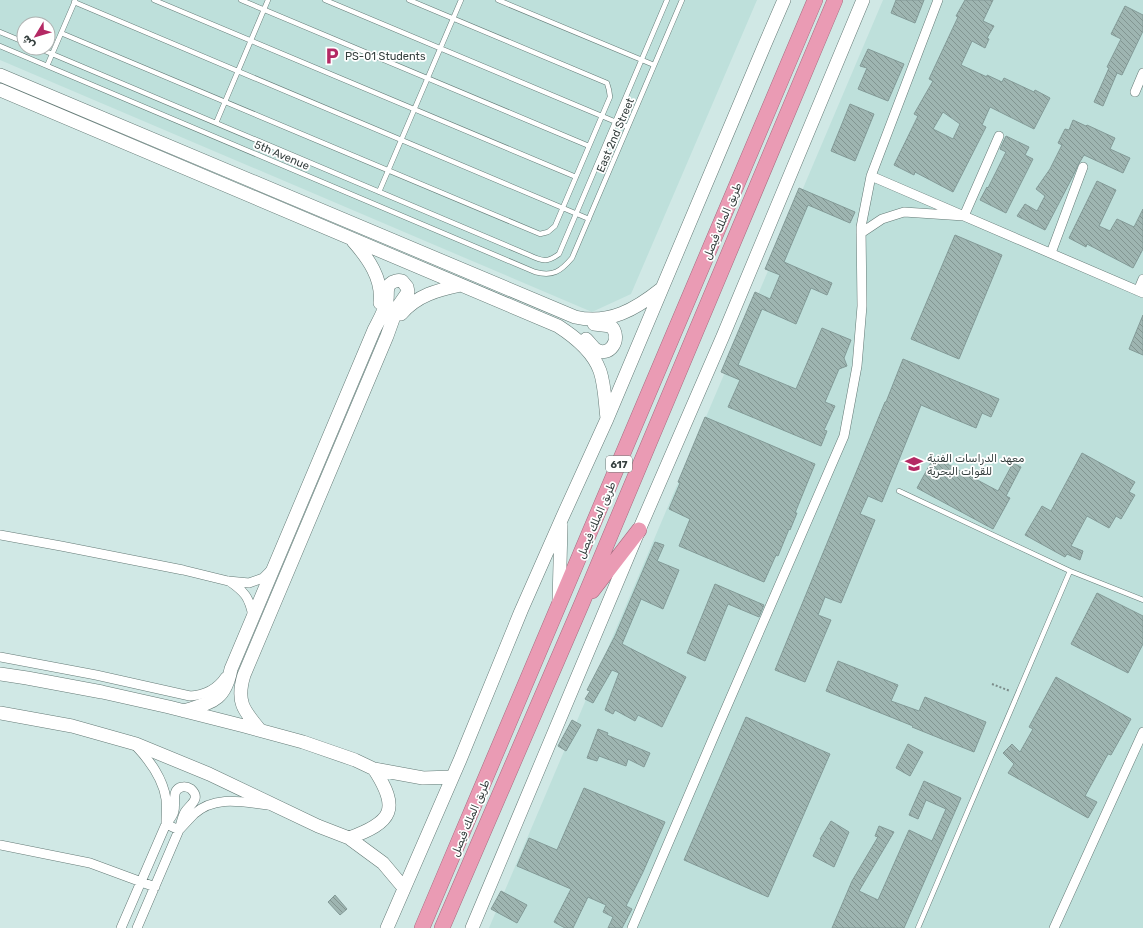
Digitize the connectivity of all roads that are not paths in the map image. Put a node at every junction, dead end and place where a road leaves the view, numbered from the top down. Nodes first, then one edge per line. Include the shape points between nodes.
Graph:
1 (154, 0) edge
2 (241, 0) edge
3 (268, 0) edge
4 (325, 0) edge
5 (409, 0) edge
6 (461, 0) edge
7 (498, 0) edge
8 (667, 0) edge
9 (682, 0) edge
10 (784, 0) edge
11 (815, 0) edge
12 (835, 0) edge
13 (863, 0) edge
14 (938, 0) edge
15 (75, 1) edge
16 (264, 10) junction
17 (453, 18) junction
18 (0, 32) edge
19 (61, 32) junction
20 (16, 39) edge
21 (251, 40) junction
22 (56, 44) edge
23 (0, 46) edge
24 (440, 48) junction
25 (51, 56) edge
26 (56, 56) edge
27 (641, 60) junction
28 (47, 66) junction
29 (654, 66) junction
30 (238, 71) junction
31 (1143, 73) edge
32 (0, 75) edge
33 (427, 78) junction
34 (0, 90) edge
35 (1135, 92) dead end
36 (225, 101) junction
37 (414, 109) junction
38 (602, 116) junction
39 (615, 122) junction
40 (216, 123) junction
41 (628, 127) junction
42 (999, 136) dead end
43 (401, 140) junction
44 (589, 146) junction
45 (1083, 167) dead end
46 (388, 170) junction
47 (871, 176) junction
48 (576, 177) junction
49 (379, 192) junction
50 (563, 208) junction
51 (576, 213) junction
52 (964, 216) junction
53 (589, 219) junction
54 (861, 234) junction
55 (350, 238) junction
56 (1051, 254) junction
57 (548, 260) joint
58 (558, 271) joint
59 (1143, 279) edge
60 (461, 285) junction
61 (663, 288) junction
62 (1140, 292) edge
63 (564, 313) junction
64 (558, 326) junction
65 (374, 330) junction
66 (387, 336) junction
67 (607, 419) junction
68 (899, 491) dead end
69 (562, 518) junction
70 (639, 530) junction
71 (0, 535) edge
72 (274, 567) junction
73 (1070, 571) junction
74 (228, 581) junction
75 (1143, 600) edge
76 (582, 603) junction
77 (558, 608) junction
78 (253, 616) junction
79 (0, 657) edge
80 (231, 669) junction
81 (0, 674) edge
82 (184, 711) junction
83 (0, 713) edge
84 (260, 730) junction
85 (1143, 732) edge
86 (132, 742) junction
87 (374, 769) junction
88 (452, 777) junction
89 (279, 807) junction
90 (166, 824) junction
91 (179, 830) junction
92 (349, 838) junction
93 (0, 845) edge
94 (141, 882) junction
95 (155, 887) junction
96 (404, 888) junction
97 (122, 928) edge
98 (137, 928) edge
99 (387, 928) edge
100 (422, 928) edge
101 (442, 928) edge
102 (472, 928) edge
103 (632, 928) edge
104 (918, 928) edge
105 (1054, 928) edge

1 - 21 lane
2 - 16 lane
3 - 16 lane
4 - 24 lane
5 - 17 lane
6 - 17 lane
7 - 27 lane
8 - 27 lane, East 2nd Street
9 - 29 lane, East 2nd Street
10 - 61 main road
11 - 77 highway, طريق الملك فيصل / 617
12 - 76 highway, طريق الملك فيصل / 617
13 - 70 main road
14 - 47 street
15 - 19 lane
15 - 30 lane
16 - 21 lane
16 - 33 lane
17 - 24 lane
17 - 38 lane via 607,83 610,97
18 - 20 lane
19 - 22 lane
19 - 36 lane
21 - 30 lane
21 - 37 lane
23 - 28 lane, 5th Avenue
24 - 33 lane
24 - 38 lane
25 - 28 lane
26 - 40 lane, 5th Avenue
27 - 29 lane
27 - 39 lane, East 2nd Street
28 - 58 lane, 5th Avenue via 535,272 553,274
29 - 41 lane, East 2nd Street
30 - 36 lane
30 - 43 lane
31 - 35 street
32 - 63 main road
33 - 37 lane
33 - 44 lane
34 - 55 main road
36 - 40 lane
36 - 46 lane
37 - 43 lane
37 - 48 lane
38 - 39 lane
38 - 44 lane
39 - 41 lane
39 - 51 lane, East 2nd Street
40 - 49 lane, 5th Avenue
41 - 53 lane, East 2nd Street
42 - 52 street
43 - 46 lane
43 - 50 lane
44 - 48 lane
45 - 56 street
46 - 49 lane
46 - 50 lane via 540,234 555,226
47 - 52 street
47 - 54 street
48 - 50 lane
49 - 57 lane, 5th Avenue via 542,261
50 - 51 lane
51 - 53 lane
51 - 57 lane, East 2nd Street via 559,254
52 - 54 street via 904,212 882,219
52 - 56 street
53 - 58 lane, East 2nd Street via 572,258
54 - 103 street via 862,306 857,366 844,436
55 - 60 main road
55 - 65 main road via 367,258 379,283 381,295
56 - 62 street
59 - 62 street
60 - 64 main road
60 - 66 main road via 432,292 414,301 399,316
61 - 63 main road via 645,302 613,317 586,318
61 - 67 main road
63 - 64 main road via 588,324 611,326 614,329 615,342 610,348 600,351 579,333
64 - 67 main road via 580,342 595,361 600,371
65 - 66 main road via 387,301 388,287 395,281 402,281 408,292 397,308
65 - 72 main road
66 - 84 main road via 240,689 246,712
67 - 69 main road
68 - 73 lane
69 - 77 main road
69 - 88 main road
70 - 76 highway
70 - 102 main road
71 - 74 street via 148,562
72 - 74 street via 263,578 249,584
72 - 78 main road
73 - 75 lane
73 - 104 lane
74 - 78 street via 244,592
76 - 101 highway, طريق الملك فيصل / 617
77 - 100 highway, طريق الملك فيصل / 617
78 - 80 main road
79 - 80 street via 190,696 200,695 220,685
80 - 82 main road via 228,684 216,699
81 - 82 main road via 102,692
82 - 84 main road
83 - 86 main road via 72,726
84 - 87 main road via 340,755
85 - 105 street
86 - 89 main road
86 - 90 street via 160,777 166,801
87 - 88 main road via 423,778
87 - 92 main road via 384,783 389,797 389,809 379,825
88 - 96 main road
89 - 91 street via 236,800 217,803 194,814
89 - 92 main road
90 - 91 street
90 - 91 street via 173,813 176,792 179,788 188,787 193,791 195,802 186,811
90 - 94 street
91 - 95 street
92 - 96 main road via 382,862
93 - 94 street via 90,863
94 - 95 street
94 - 97 street
95 - 98 street
96 - 99 main road

